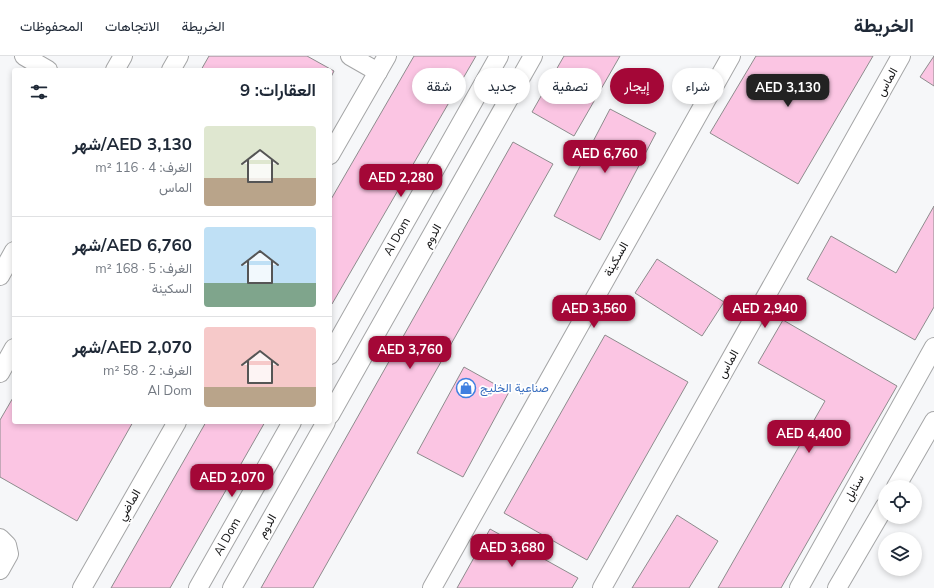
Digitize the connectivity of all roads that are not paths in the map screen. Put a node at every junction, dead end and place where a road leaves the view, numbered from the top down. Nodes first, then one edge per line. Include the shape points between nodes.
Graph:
1 (24, 56) edge
2 (123, 56) edge
3 (179, 56) edge
4 (350, 56) edge
5 (387, 56) edge
6 (499, 56) edge
7 (533, 56) edge
8 (731, 56) edge
9 (901, 56) edge
10 (45, 68) edge
11 (116, 68) edge
12 (172, 68) edge
13 (378, 72) junction
14 (332, 152) edge
15 (12, 255) edge
16 (0, 276) edge
17 (934, 347) edge
18 (332, 350) edge
19 (12, 352) edge
20 (0, 373) edge
21 (332, 411) edge
22 (934, 421) edge
23 (176, 424) edge
24 (291, 424) edge
25 (325, 424) edge
26 (900, 480) edge
27 (878, 518) edge
28 (0, 538) edge
29 (0, 570) edge
30 (82, 588) edge
31 (198, 588) edge
32 (232, 588) edge
33 (432, 588) edge
34 (602, 588) edge
35 (798, 588) edge
36 (837, 588) edge

1 - 10 street
2 - 11 street
3 - 12 street
4 - 13 street
5 - 13 street
6 - 18 street, Al Dom
7 - 21 street, الدوم
8 - 33 street, السكينة
9 - 34 street, الماس
13 - 14 street
15 - 16 street
17 - 35 street, سنابل
19 - 20 street
22 - 26 street
23 - 30 street, الماضي
24 - 31 street, Al Dom
25 - 32 street, الدوم
27 - 36 street
28 - 29 street via 7,545 9,554

